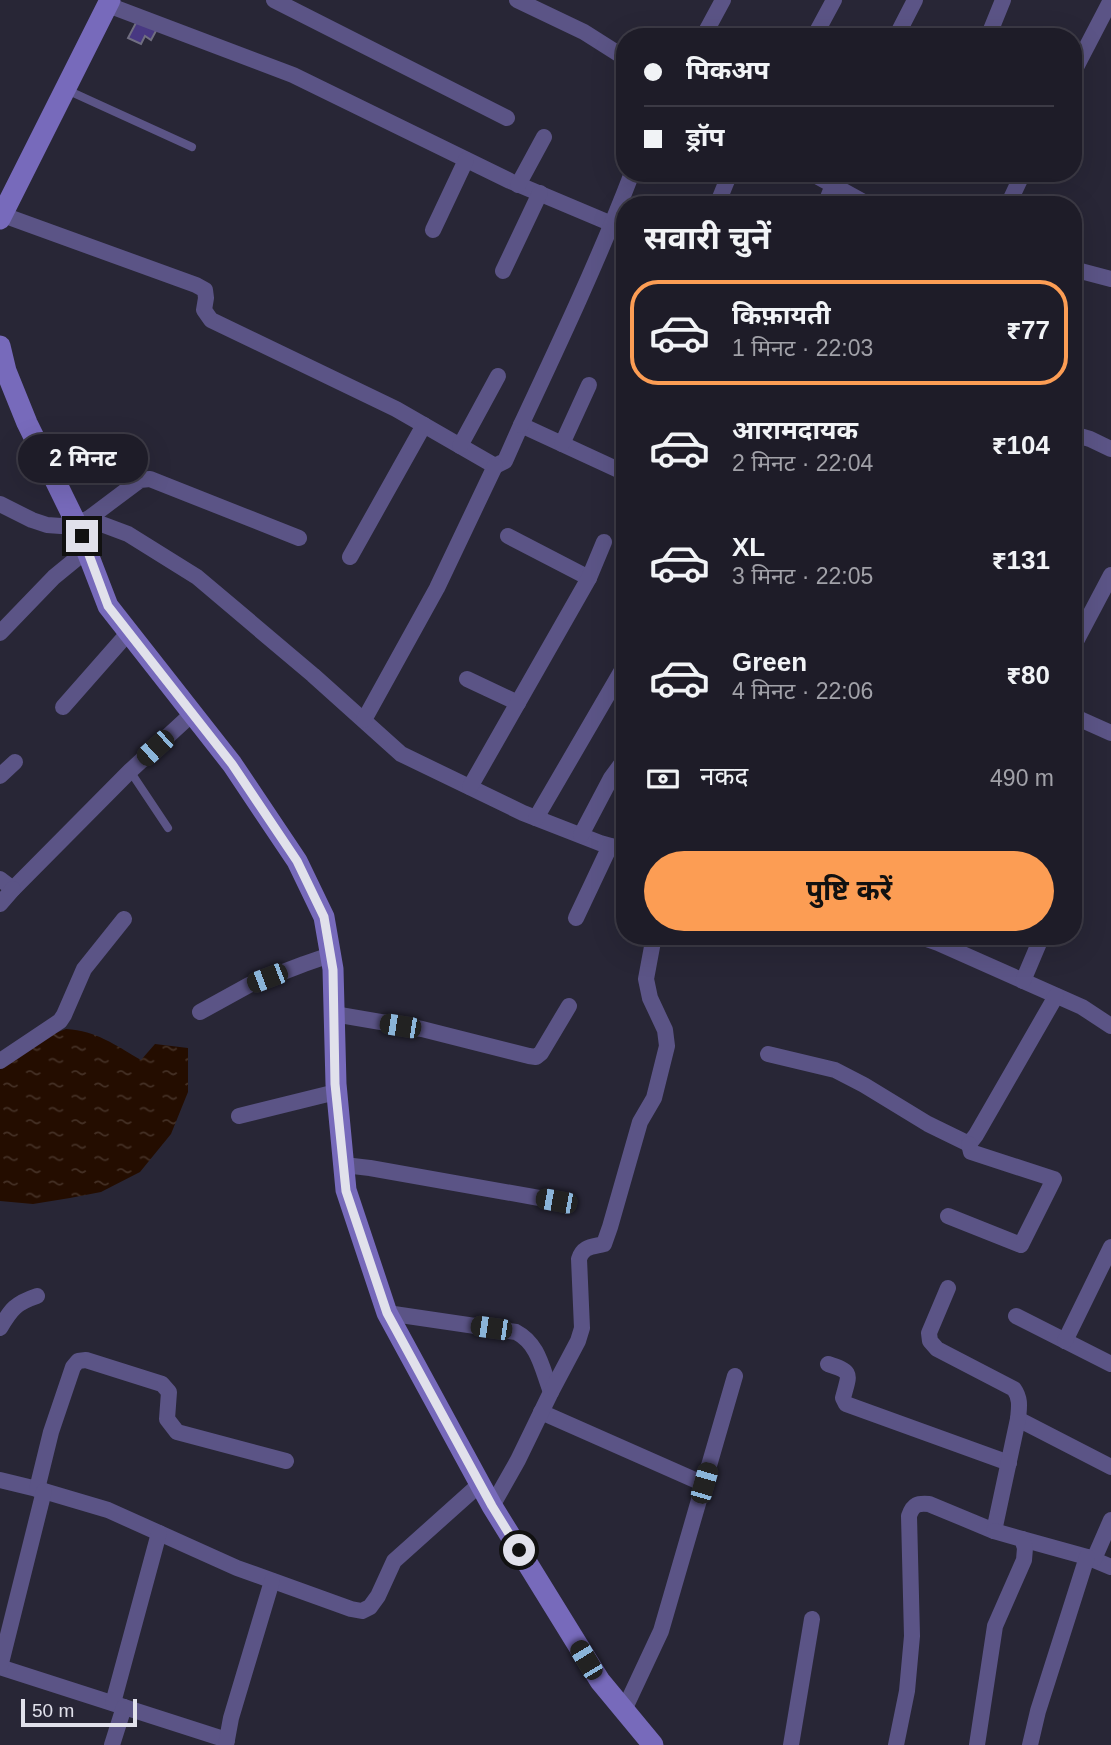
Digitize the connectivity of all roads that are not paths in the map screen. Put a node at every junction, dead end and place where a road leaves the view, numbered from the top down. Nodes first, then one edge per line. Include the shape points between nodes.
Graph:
1 (274, 0) edge
2 (517, 0) edge
3 (723, 0) edge
4 (834, 0) edge
5 (915, 0) edge
6 (1003, 0) edge
7 (1111, 0) edge
8 (109, 2) edge
9 (536, 4) edge
10 (708, 28) edge
11 (819, 28) edge
12 (901, 28) edge
13 (992, 28) edge
14 (616, 52) edge
15 (1082, 56) edge
16 (66, 89) junction
17 (507, 118) dead end
18 (544, 137) dead end
19 (192, 147) dead end
20 (466, 160) junction
21 (828, 182) edge
22 (519, 185) junction
23 (833, 185) junction
24 (540, 193) junction
25 (829, 196) edge
26 (853, 196) edge
27 (616, 214) edge
28 (1, 217) edge
29 (612, 224) junction
30 (433, 230) dead end
31 (1082, 270) edge
32 (503, 271) dead end
33 (1110, 275) edge
34 (0, 346) edge
35 (498, 376) dead end
36 (589, 385) dead end
37 (424, 425) junction
38 (520, 425) junction
39 (1082, 437) edge
40 (562, 444) junction
41 (460, 446) junction
42 (1111, 449) edge
43 (495, 466) junction
44 (616, 469) edge
45 (0, 504) edge
46 (82, 521) junction
47 (508, 536) dead end
48 (299, 538) dead end
49 (604, 542) dead end
50 (87, 550) junction
51 (350, 557) dead end
52 (1111, 575) edge
53 (589, 578) junction
54 (1082, 630) edge
55 (129, 632) junction
56 (0, 633) edge
57 (467, 679) dead end
58 (616, 680) edge
59 (518, 703) junction
60 (63, 708) dead end
61 (192, 713) junction
62 (364, 720) junction
63 (1082, 720) edge
64 (1111, 733) edge
65 (15, 762) dead end
66 (130, 771) junction
67 (616, 771) edge
68 (0, 776) edge
69 (470, 787) junction
70 (536, 818) junction
71 (168, 828) dead end
72 (581, 835) junction
73 (616, 848) edge
74 (616, 850) edge
75 (0, 879) edge
76 (13, 889) junction
77 (0, 904) edge
78 (576, 918) dead end
79 (124, 919) dead end
80 (652, 945) edge
81 (942, 945) edge
82 (1038, 945) edge
83 (331, 955) junction
84 (1023, 981) junction
85 (1056, 996) junction
86 (569, 1006) dead end
87 (200, 1012) dead end
88 (334, 1014) junction
89 (1111, 1026) edge
90 (768, 1054) dead end
91 (0, 1061) edge
92 (336, 1092) junction
93 (239, 1116) dead end
94 (969, 1144) junction
95 (344, 1165) junction
96 (556, 1201) dead end
97 (948, 1216) dead end
98 (1111, 1247) edge
99 (948, 1288) dead end
100 (37, 1296) dead end
101 (387, 1313) junction
102 (1016, 1316) dead end
103 (0, 1328) edge
104 (1065, 1340) junction
105 (828, 1364) dead end
106 (1111, 1364) edge
107 (735, 1376) dead end
108 (551, 1392) junction
109 (541, 1412) junction
110 (1018, 1419) junction
111 (286, 1461) dead end
112 (1009, 1463) junction
113 (1111, 1468) edge
114 (0, 1480) edge
115 (480, 1483) junction
116 (704, 1483) junction
117 (40, 1490) junction
118 (492, 1506) junction
119 (1111, 1520) edge
120 (995, 1531) junction
121 (159, 1533) junction
122 (1022, 1539) junction
123 (1090, 1558) junction
124 (1111, 1567) edge
125 (272, 1581) junction
126 (811, 1619) dead end
127 (0, 1667) edge
128 (118, 1705) junction
129 (624, 1710) junction
130 (226, 1743) edge
131 (112, 1745) edge
132 (653, 1745) edge
133 (791, 1745) edge
134 (896, 1745) edge
135 (977, 1745) edge
136 (1030, 1745) edge

1 - 17 street
2 - 9 street
3 - 10 street
4 - 11 street
5 - 12 street
6 - 13 street
7 - 15 street
8 - 16 street
8 - 20 street via 293,75
9 - 14 street
16 - 19 lane
16 - 28 street
18 - 22 street
20 - 22 street
20 - 30 street
21 - 23 street
22 - 24 street
23 - 25 street
23 - 26 street
24 - 29 street
24 - 32 street
27 - 29 street
28 - 37 street via 196,285 205,290 204,310 211,320
29 - 38 street
31 - 33 street
34 - 46 street via 27,423
35 - 41 street
36 - 40 street
37 - 41 street
37 - 51 street
38 - 40 street
38 - 43 street via 505,461
39 - 42 street
40 - 44 street
41 - 43 street
43 - 62 street via 437,588
45 - 46 street via 47,525
46 - 48 street via 140,480 150,479
46 - 50 street
46 - 62 street via 99,522 128,534 197,577
47 - 53 street
49 - 53 street
50 - 55 street via 108,606
50 - 56 street
52 - 54 street
53 - 59 street
55 - 60 street
55 - 61 street
57 - 59 street
58 - 70 street
59 - 69 street
61 - 66 street
61 - 83 street via 297,861 324,917
62 - 69 street via 401,754
63 - 64 street
65 - 68 street
66 - 71 lane
66 - 76 street
67 - 72 street
69 - 70 street
70 - 72 street
72 - 73 street
74 - 78 street
75 - 76 street
76 - 77 street
79 - 91 street via 84,969 60,1021
80 - 108 street via 646,979 667,1046 654,1098 639,1122 604,1244 586,1248 579,1259 582,1328
81 - 84 street
82 - 84 street
83 - 87 street via 248,985
83 - 88 street
84 - 85 street
85 - 89 street
85 - 94 street
86 - 88 street via 536,1057 422,1029
88 - 92 street
90 - 94 street via 835,1070
92 - 93 street
92 - 95 street
94 - 97 street via 971,1152 1054,1179 1021,1245
95 - 96 street
95 - 101 street via 346,1191
98 - 104 street
99 - 110 street via 929,1333 930,1341 1014,1389
100 - 103 street via 21,1302
101 - 108 street via 516,1332 534,1345
101 - 115 street
102 - 104 street
104 - 106 street
105 - 112 street via 847,1373 846,1404
107 - 116 street
108 - 109 street
109 - 116 street
109 - 118 street
110 - 112 street
110 - 113 street
111 - 117 street via 177,1432 167,1419 169,1392 162,1384 86,1360 73,1367 51,1432
112 - 120 street
114 - 117 street
115 - 118 street
115 - 125 street via 394,1561 379,1596 362,1611
116 - 129 street via 662,1631
117 - 121 street via 108,1510
117 - 127 street
118 - 129 street via 600,1681
119 - 123 street
120 - 122 street
120 - 134 street via 929,1504 912,1508 911,1664
121 - 125 street
121 - 128 street
122 - 123 street
122 - 135 street via 1024,1560 995,1626
123 - 124 street
123 - 136 street
125 - 130 street
126 - 133 street
127 - 128 street
128 - 130 street
128 - 131 street
129 - 132 street

